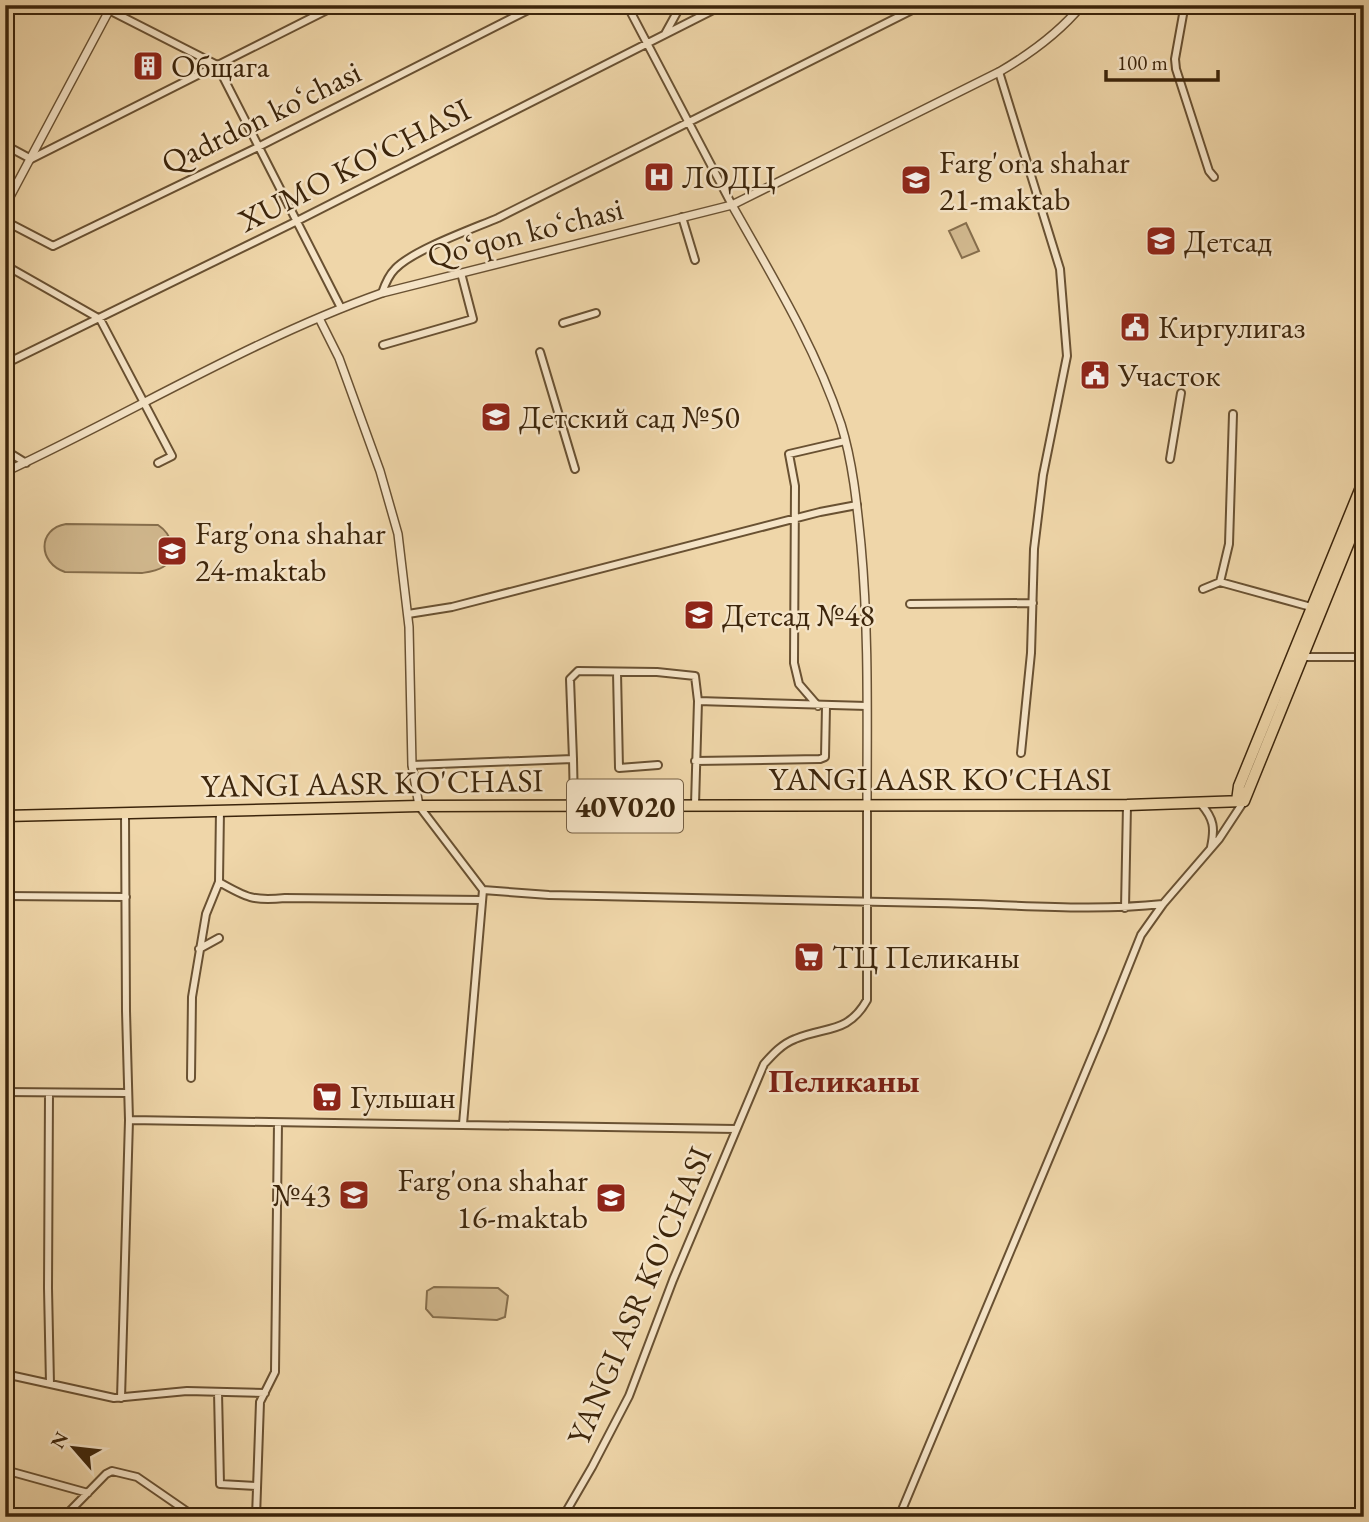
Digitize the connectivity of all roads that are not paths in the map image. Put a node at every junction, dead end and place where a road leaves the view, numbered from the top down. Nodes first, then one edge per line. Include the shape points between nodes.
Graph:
1 (101, 5) edge
2 (337, 5) edge
3 (538, 5) edge
4 (628, 5) edge
5 (681, 5) edge
6 (723, 5) edge
7 (922, 5) edge
8 (1082, 5) edge
9 (1181, 5) edge
10 (110, 7) edge
11 (664, 36) junction
12 (648, 45) junction
13 (217, 65) junction
14 (999, 72) junction
15 (688, 121) junction
16 (5, 145) edge
17 (258, 147) junction
18 (31, 159) junction
19 (1213, 177) dead end
20 (732, 205) junction
21 (5, 206) edge
22 (682, 217) junction
23 (5, 221) edge
24 (295, 222) junction
25 (695, 260) dead end
26 (5, 265) edge
27 (461, 273) junction
28 (382, 293) junction
29 (341, 308) junction
30 (596, 313) dead end
31 (319, 318) junction
32 (100, 319) junction
33 (563, 323) dead end
34 (383, 345) dead end
35 (540, 352) dead end
36 (5, 364) edge
37 (1181, 393) dead end
38 (145, 401) junction
39 (1233, 414) dead end
40 (845, 441) junction
41 (5, 450) edge
42 (1170, 459) dead end
43 (26, 463) junction
44 (158, 463) dead end
45 (575, 469) dead end
46 (5, 472) edge
47 (1364, 480) edge
48 (857, 505) junction
49 (1364, 505) edge
50 (796, 520) junction
51 (1220, 582) junction
52 (1203, 589) dead end
53 (1033, 603) junction
54 (910, 604) dead end
55 (1311, 607) junction
56 (408, 614) junction
57 (1297, 656) junction
58 (1364, 657) edge
59 (617, 672) junction
60 (698, 701) junction
61 (822, 706) junction
62 (867, 706) junction
63 (1021, 753) dead end
64 (573, 760) junction
65 (695, 761) junction
66 (412, 765) junction
67 (658, 765) dead end
68 (1242, 796) junction
69 (1201, 804) junction
70 (695, 805) junction
71 (1127, 805) junction
72 (419, 806) junction
73 (867, 806) junction
74 (574, 807) junction
75 (220, 810) junction
76 (125, 813) junction
77 (5, 816) edge
78 (1210, 850) junction
79 (219, 882) junction
80 (483, 890) junction
81 (5, 896) edge
82 (126, 897) junction
83 (482, 901) junction
84 (867, 901) junction
85 (1163, 904) junction
86 (1125, 908) junction
87 (219, 938) dead end
88 (199, 949) junction
89 (191, 1078) dead end
90 (5, 1093) edge
91 (49, 1093) junction
92 (127, 1093) junction
93 (129, 1120) junction
94 (278, 1123) junction
95 (463, 1124) junction
96 (736, 1129) junction
97 (5, 1374) edge
98 (50, 1384) junction
99 (218, 1392) junction
100 (265, 1393) junction
101 (121, 1398) junction
102 (5, 1470) edge
103 (256, 1486) junction
104 (88, 1493) junction
105 (64, 1517) edge
106 (195, 1517) edge
107 (256, 1517) edge
108 (563, 1517) edge
109 (899, 1517) edge

1 - 10 street
2 - 13 street
3 - 17 street, Qadrdon koʻchasi
4 - 12 street
5 - 11 street
6 - 11 street, XUMO KO'CHASI
7 - 15 street
8 - 14 street, Qoʻqon koʻchasi via 1031,53
9 - 19 street via 1176,69
10 - 13 street
10 - 18 street
11 - 12 street, XUMO KO'CHASI
12 - 15 street
12 - 24 street, XUMO KO'CHASI
13 - 17 street
13 - 18 street
14 - 20 street, Qoʻqon koʻchasi
14 - 53 street via 1060,269 1067,356 1044,470
15 - 20 street
15 - 28 street via 409,260 390,275
16 - 18 street
17 - 23 street, Qadrdon koʻchasi via 52,246
17 - 24 street
18 - 21 street
20 - 22 street, Qoʻqon koʻchasi
20 - 40 street via 810,346
22 - 25 street
22 - 27 street, Qoʻqon koʻchasi
24 - 29 street
24 - 32 street, XUMO KO'CHASI
26 - 32 street
27 - 28 street, Qoʻqon koʻchasi
27 - 34 street via 473,319
28 - 29 street, Qoʻqon koʻchasi
29 - 31 street, Qoʻqon koʻchasi
30 - 33 street
31 - 38 street, Qoʻqon koʻchasi
31 - 56 street via 380,471 398,534
32 - 36 street, XUMO KO'CHASI
32 - 38 street
35 - 45 street
37 - 42 street
38 - 43 street, Qoʻqon koʻchasi
38 - 44 street via 172,456
39 - 51 street via 1229,544
40 - 48 street
40 - 50 street via 789,454
41 - 43 street
43 - 46 street, Qoʻqon koʻchasi
47 - 55 main road
48 - 50 street
48 - 62 street via 867,621
49 - 57 main road
50 - 56 street via 452,607
50 - 61 street via 794,663 799,684
51 - 52 street
51 - 55 street
53 - 54 street
53 - 63 street
55 - 57 main road
56 - 66 street
57 - 58 street
57 - 68 main road
59 - 60 street via 695,676
59 - 64 street via 578,671 570,678
59 - 67 street via 619,768
60 - 61 street
60 - 65 street
61 - 62 street
61 - 65 street via 825,757
62 - 73 street
64 - 66 street
64 - 74 street
65 - 70 street
66 - 72 street
68 - 69 main road, YANGI AASR KO'CHASI / 40V020
68 - 78 street via 1228,827
69 - 71 main road, YANGI AASR KO'CHASI / 40V020
69 - 78 street via 1213,820
70 - 73 main road, YANGI AASR KO'CHASI / 40V020
70 - 74 main road, YANGI AASR KO'CHASI / 40V020
71 - 73 main road, YANGI AASR KO'CHASI / 40V020
71 - 86 street
72 - 74 main road, YANGI AASR KO'CHASI / 40V020
72 - 75 main road, YANGI AASR KO'CHASI / 40V020
72 - 80 street
73 - 84 street, YANGI ASR KO'CHASI
75 - 76 main road, YANGI AASR KO'CHASI / 40V020
75 - 79 street
76 - 77 main road, YANGI AASR KO'CHASI / 40V020
76 - 82 street
78 - 85 street
79 - 83 street via 259,901
79 - 88 street
80 - 83 street
80 - 84 street
81 - 82 street
82 - 92 street
83 - 95 street
84 - 86 street
84 - 96 street, YANGI ASR KO'CHASI via 867,1000 861,1011 846,1025 796,1039 774,1053 764,1064
85 - 86 street
85 - 109 street via 1133,952
87 - 88 street
88 - 89 street via 192,997
90 - 91 street
91 - 92 street
91 - 98 street
92 - 93 street
93 - 94 street, YANGI ASR KO'CHASI
93 - 101 street
94 - 95 street, YANGI ASR KO'CHASI
94 - 100 street via 275,1372
95 - 96 street, YANGI ASR KO'CHASI
96 - 108 street, YANGI ASR KO'CHASI via 629,1396
97 - 98 street
98 - 101 street
99 - 100 street
99 - 101 street
99 - 103 street via 220,1484
100 - 103 street via 260,1402
102 - 104 street
103 - 107 street
104 - 105 street
104 - 106 street via 112,1471 137,1477

